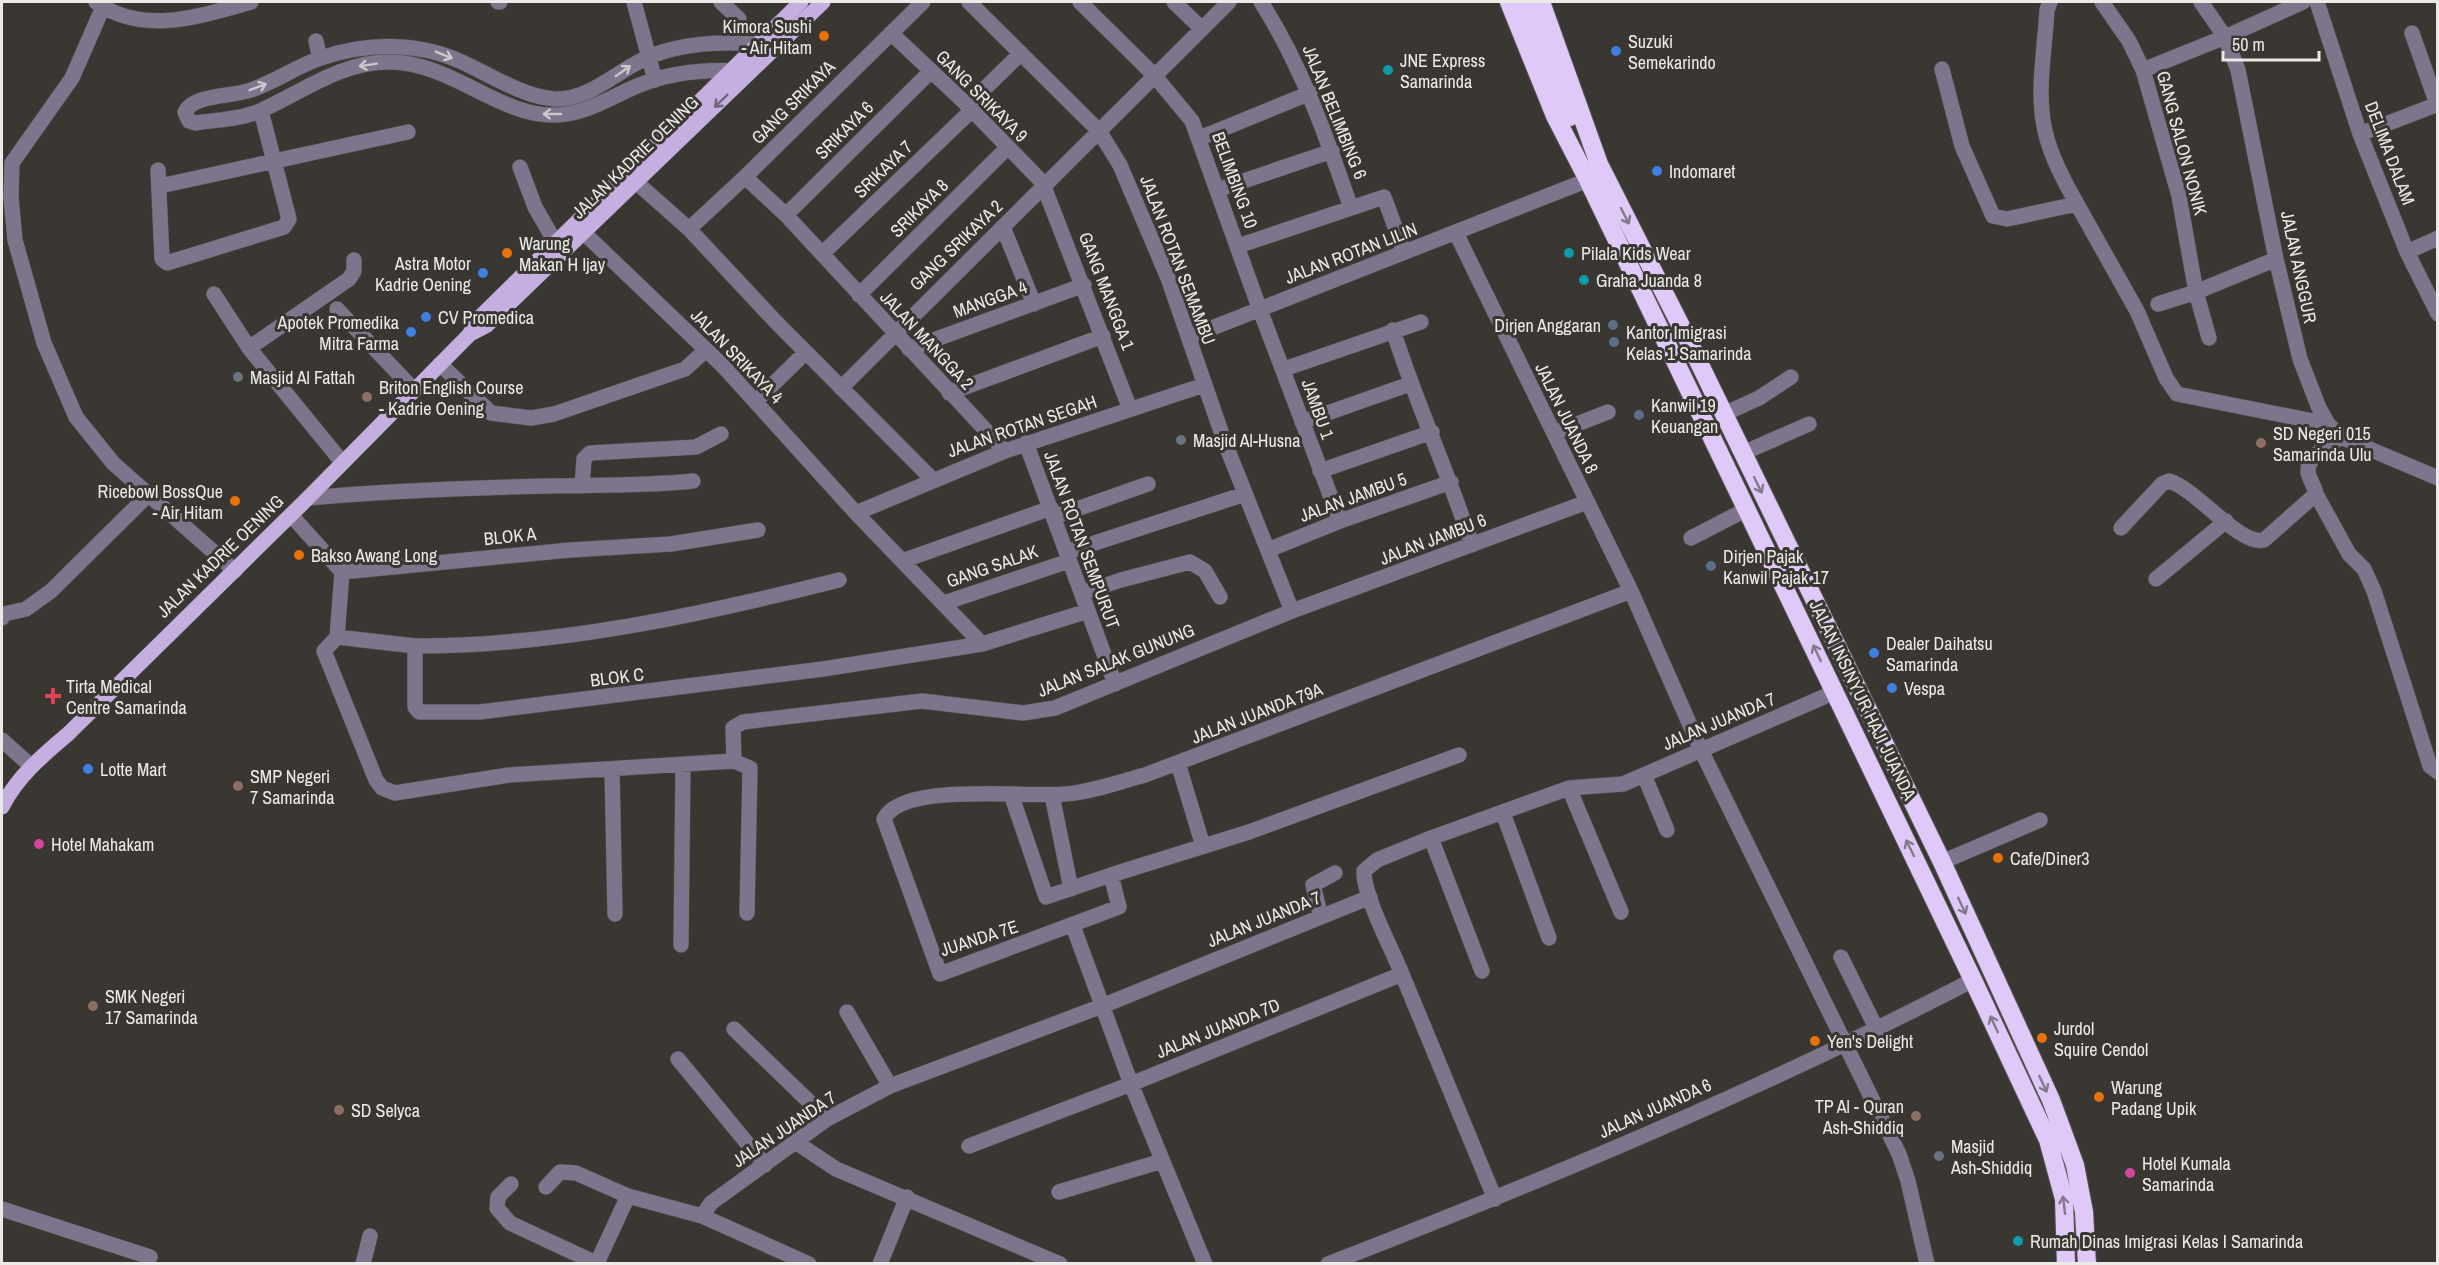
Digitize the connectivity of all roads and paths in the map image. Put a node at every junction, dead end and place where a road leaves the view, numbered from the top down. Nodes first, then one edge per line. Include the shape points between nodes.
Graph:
1 (251, 2) edge
2 (634, 2) edge
3 (721, 2) edge
4 (801, 2) edge
5 (823, 2) edge
6 (922, 2) edge
7 (969, 2) edge
8 (1080, 2) edge
9 (1174, 2) edge
10 (1229, 2) edge
11 (1261, 2) edge
12 (1509, 2) edge
13 (1524, 2) edge
14 (1541, 2) edge
15 (2050, 2) edge
16 (2102, 2) edge
17 (2200, 2) edge
18 (2303, 2) edge
19 (2317, 2) edge
20 (100, 4) edge
21 (739, 19) dead end
22 (1202, 29) junction
23 (891, 33) junction
24 (2412, 33) dead end
25 (2225, 37) junction
26 (316, 41) dead end
27 (756, 44) junction
28 (1021, 53) junction
29 (649, 57) junction
30 (320, 58) junction
31 (1942, 69) dead end
32 (2143, 70) junction
33 (729, 71) junction
34 (751, 72) junction
35 (930, 72) junction
36 (1154, 75) junction
37 (655, 80) junction
38 (1310, 93) junction
39 (2437, 104) edge
40 (969, 108) junction
41 (261, 111) junction
42 (1099, 131) junction
43 (408, 132) dead end
44 (2360, 134) junction
45 (1200, 138) junction
46 (1007, 148) junction
47 (1332, 151) junction
48 (7, 160) edge
49 (273, 163) junction
50 (520, 167) dead end
51 (158, 170) dead end
52 (1590, 171) junction
53 (745, 177) junction
54 (632, 178) junction
55 (160, 186) junction
56 (1045, 187) junction
57 (1217, 190) junction
58 (2077, 204) junction
59 (1351, 208) junction
60 (786, 215) junction
61 (1003, 227) junction
62 (689, 229) junction
63 (584, 233) junction
64 (1456, 233) junction
65 (2438, 238) edge
66 (555, 242) junction
67 (1238, 246) junction
68 (1402, 246) dead end
69 (2407, 252) junction
70 (822, 254) junction
71 (2276, 259) junction
72 (354, 260) dead end
73 (1084, 285) junction
74 (2196, 292) junction
75 (214, 294) dead end
76 (859, 295) junction
77 (1034, 304) junction
78 (2158, 304) dead end
79 (337, 309) dead end
80 (1260, 310) junction
81 (2438, 314) edge
82 (1421, 322) dead end
83 (1393, 330) junction
84 (893, 334) junction
85 (469, 335) junction
86 (1103, 336) junction
87 (1189, 337) junction
88 (2208, 338) dead end
89 (249, 348) junction
90 (706, 350) junction
91 (909, 350) junction
92 (806, 352) junction
93 (440, 364) junction
94 (1284, 369) junction
95 (1791, 377) dead end
96 (1204, 384) junction
97 (1410, 384) junction
98 (841, 388) junction
99 (414, 390) junction
100 (949, 393) junction
101 (756, 401) junction
102 (1130, 409) junction
103 (1608, 412) dead end
104 (1724, 414) junction
105 (1302, 422) junction
106 (1809, 424) dead end
107 (2328, 424) junction
108 (1432, 432) junction
109 (1554, 433) junction
110 (721, 434) dead end
111 (2341, 437) junction
112 (1026, 443) junction
113 (1741, 449) junction
114 (1005, 451) junction
115 (1720, 454) junction
116 (342, 462) junction
117 (1320, 471) junction
118 (2438, 478) edge
119 (932, 479) junction
120 (693, 481) dead end
121 (1451, 482) junction
122 (1149, 484) dead end
123 (582, 486) junction
124 (150, 493) junction
125 (1245, 494) junction
126 (2316, 494) junction
127 (308, 498) junction
128 (1587, 502) junction
129 (1747, 510) junction
130 (1052, 512) junction
131 (856, 513) junction
132 (291, 515) junction
133 (1340, 521) junction
134 (2226, 521) junction
135 (2121, 528) dead end
136 (758, 530) dead end
137 (1692, 538) dead end
138 (1472, 545) junction
139 (1268, 550) junction
140 (1068, 556) junction
141 (902, 561) junction
142 (236, 571) junction
143 (342, 572) junction
144 (2156, 579) dead end
145 (838, 580) dead end
146 (1631, 591) junction
147 (1082, 593) junction
148 (1220, 597) dead end
149 (944, 603) junction
150 (1088, 611) junction
151 (1292, 611) junction
152 (2, 614) edge
153 (337, 637) junction
154 (982, 644) junction
155 (415, 646) junction
156 (1115, 684) junction
157 (1835, 692) junction
158 (2, 740) edge
159 (1701, 750) junction
160 (1458, 754) dead end
161 (734, 761) junction
162 (1178, 763) junction
163 (31, 766) junction
164 (683, 766) junction
165 (612, 769) junction
166 (2438, 772) edge
167 (1644, 775) junction
168 (1569, 789) junction
169 (1011, 794) junction
170 (1052, 795) junction
171 (2, 807) edge
172 (1503, 813) junction
173 (2040, 820) dead end
174 (1667, 830) dead end
175 (1431, 838) junction
176 (1203, 846) junction
177 (1942, 862) junction
178 (1335, 873) dead end
179 (1112, 875) junction
180 (1071, 889) junction
181 (910, 896) joint
182 (1370, 897) junction
183 (1621, 912) dead end
184 (747, 913) dead end
185 (615, 914) dead end
186 (1321, 917) junction
187 (1073, 926) junction
188 (1549, 938) dead end
189 (681, 945) dead end
190 (1841, 957) dead end
191 (1482, 971) dead end
192 (1402, 974) junction
193 (1973, 980) junction
194 (1102, 1006) junction
195 (847, 1012) dead end
196 (734, 1029) dead end
197 (1877, 1030) junction
198 (1846, 1046) junction
199 (678, 1059) dead end
200 (1131, 1084) junction
201 (890, 1086) junction
202 (827, 1119) junction
203 (797, 1143) junction
204 (969, 1146) dead end
205 (1162, 1161) junction
206 (765, 1165) junction
207 (511, 1184) dead end
208 (546, 1187) dead end
209 (1059, 1192) dead end
210 (628, 1196) junction
211 (907, 1197) junction
212 (1495, 1199) junction
213 (2, 1209) edge
214 (702, 1216) junction
215 (370, 1236) dead end
216 (150, 1257) dead end
217 (368, 1262) edge
218 (597, 1263) edge
219 (809, 1263) edge
220 (880, 1263) edge
221 (1060, 1263) edge
222 (1205, 1263) edge
223 (1329, 1263) edge
224 (1926, 1263) edge
225 (2066, 1263) edge
226 (2087, 1263) edge

1 - 20 street via 154,22 131,18
2 - 29 street
3 - 21 street
4 - 27 main road, JALAN KADRIE OENING
5 - 34 main road, JALAN KADRIE OENING
6 - 23 street, GANG SRIKAYA
7 - 28 street, JALAN ROTAN SEMAMBU
8 - 36 street, BELIMBING 10
9 - 22 street
10 - 22 street, GANG SRIKAYA 2
11 - 38 street, JALAN BELIMBING 6 via 1291,51
12 - 52 highway, JALAN INSINYUR HAJI JUANDA via 1555,116
13 - 52 highway
14 - 52 highway, JALAN INSINYUR HAJI JUANDA
15 - 58 street via 2042,116 2050,148
16 - 32 street, GANG SALON NONIK
17 - 25 street, JALAN ANGGUR
18 - 25 street
19 - 44 street, DELIMA DALAM
20 - 48 street via 72,78
22 - 36 street, GANG SRIKAYA 2
23 - 35 street, GANG SRIKAYA 9
23 - 53 street, GANG SRIKAYA
24 - 39 street
25 - 32 street
25 - 71 street, JALAN ANGGUR via 2238,69
26 - 30 street
27 - 29 street via 703,44
27 - 33 main road, JALAN KADRIE OENING
28 - 40 street, SRIKAYA 7
28 - 42 street, JALAN ROTAN SEMAMBU
30 -> 29 street via 389,46 434,51 555,99 595,89
29 - 37 street
41 -> 30 street via 195,123 189,121 185,112 192,102 256,88
31 - 58 street via 1962,146 1996,219
32 - 74 street, GANG SALON NONIK via 2179,195
33 - 34 street
33 - 37 street via 696,70
33 - 54 main road, JALAN KADRIE OENING
34 -> 54 main road, JALAN KADRIE OENING
35 - 40 street, GANG SRIKAYA 9
35 - 60 street, SRIKAYA 6
36 - 42 street, GANG SRIKAYA 2
36 - 45 street, BELIMBING 10 via 1181,105
37 -> 41 street via 574,112 538,114 524,111 458,78 423,66 388,62 350,68 320,79
38 - 45 street
38 - 47 street, JALAN BELIMBING 6
39 - 44 street
40 - 46 street, GANG SRIKAYA 9
40 - 70 street, SRIKAYA 7
41 - 49 street
42 - 56 street, GANG SRIKAYA 2
42 - 87 street, JALAN ROTAN SEMAMBU via 1120,165 1146,224
43 - 49 street
44 - 69 street, DELIMA DALAM
45 - 57 street, BELIMBING 10
46 - 56 street, GANG SRIKAYA 9
46 - 76 street, SRIKAYA 8
47 - 57 street
47 - 59 street, JALAN BELIMBING 6
48 - 124 street via 15,240 44,343 62,387 90,437 113,463
49 - 55 street
49 - 55 street via 289,219 284,227 167,263 162,259
50 - 66 street via 535,207
51 - 55 street
52 - 64 street
52 -> 104 highway, JALAN INSINYUR HAJI JUANDA
52 - 115 highway, JALAN INSINYUR HAJI JUANDA
53 - 60 street, JALAN MANGGA 2
53 - 62 street, GANG SRIKAYA
54 - 62 street
54 - 63 main road, JALAN KADRIE OENING
54 - 66 main road, JALAN KADRIE OENING
56 - 61 street, GANG SRIKAYA 2
56 - 73 street, GANG MANGGA 1
57 - 67 street, BELIMBING 10
58 - 107 street via 2137,311 2177,394
59 - 67 street
59 - 68 street via 1385,197
60 - 70 street, JALAN MANGGA 2
61 - 77 street
61 - 84 street, GANG SRIKAYA 2
62 - 92 street
63 - 85 main road, JALAN KADRIE OENING via 487,325
63 - 90 street, JALAN SRIKAYA 4
64 - 80 street, JALAN ROTAN LILIN
64 - 109 street, JALAN JUANDA 8
65 - 69 street
66 - 85 main road, JALAN KADRIE OENING via 480,317
67 - 80 street, BELIMBING 10
69 - 81 street, DELIMA DALAM
70 - 76 street, JALAN MANGGA 2
71 - 74 street
71 - 107 street, JALAN ANGGUR via 2300,359
72 - 89 street via 354,272 349,279
73 - 77 street, MANGGA 4
73 - 86 street, GANG MANGGA 1
74 - 78 street
74 - 88 street, GANG SALON NONIK
75 - 89 street
76 - 84 street, JALAN MANGGA 2
77 - 91 street, MANGGA 4
79 - 99 street
80 - 87 street, JALAN ROTAN LILIN
80 - 94 street, JAMBU 1
82 - 83 street
83 - 94 street
83 - 97 street
84 - 91 street, JALAN MANGGA 2
84 - 98 street, GANG SRIKAYA 2
85 - 93 main road, JALAN KADRIE OENING
86 - 100 street
86 - 102 street, GANG MANGGA 1
87 - 96 street, JALAN ROTAN SEMAMBU
89 - 116 street
90 - 93 street via 685,369 554,414 531,418 491,413
90 - 101 street, JALAN SRIKAYA 4
91 - 100 street, JALAN MANGGA 2
92 - 98 street
92 - 101 street
93 - 99 main road, JALAN KADRIE OENING
94 - 105 street, JAMBU 1
95 - 104 street via 1760,398
96 - 102 street, JALAN ROTAN SEGAH
96 - 125 street, JALAN ROTAN SEMAMBU
97 - 105 street
97 - 108 street
98 - 119 street
99 - 116 main road, JALAN KADRIE OENING
100 - 114 street, JALAN MANGGA 2
101 - 131 street, JALAN SRIKAYA 4
102 - 112 street, JALAN ROTAN SEGAH
103 - 109 street
104 - 113 highway, JALAN INSINYUR HAJI JUANDA
105 - 117 street, JAMBU 1
106 - 113 street
107 - 111 street, JALAN ANGGUR
108 - 117 street
108 - 121 street
109 - 128 street, JALAN JUANDA 8
110 - 123 street via 696,447 590,453 584,459
111 - 118 street, JALAN ANGGUR
111 - 126 street via 2310,464 2308,471
112 - 114 street, JALAN ROTAN SEGAH
112 - 130 street, JALAN ROTAN SEMPURUT
113 - 115 street
113 -> 177 highway, JALAN INSINYUR HAJI JUANDA
114 - 119 street, JALAN ROTAN SEGAH
115 - 129 highway, JALAN INSINYUR HAJI JUANDA
116 - 127 main road, JALAN KADRIE OENING
117 - 133 street, JAMBU 1
119 - 131 street, JALAN ROTAN SEGAH
120 - 123 street
121 - 133 street, JALAN JAMBU 5
121 - 138 street
122 - 130 street
123 - 127 street
124 - 142 street
124 - 152 street via 36,603
125 - 139 street, JALAN ROTAN SEMAMBU
125 - 140 street, GANG SALAK
126 - 134 street via 2260,541
126 - 166 street via 2349,554 2371,583 2430,766
127 - 132 main road, JALAN KADRIE OENING
128 - 138 street, JALAN JAMBU 6
128 - 146 street, JALAN JUANDA 8
129 - 137 street
157 -> 129 highway, JALAN INSINYUR HAJI JUANDA
130 - 140 street, JALAN ROTAN SEMPURUT
130 - 141 street
131 - 141 street, GANG SALAK
132 - 142 main road, JALAN KADRIE OENING
132 - 143 street
133 - 139 street, JALAN JAMBU 5
134 - 135 street via 2201,499 2169,481
134 - 144 street
136 - 143 street, BLOK A via 671,544
138 - 151 street, JALAN JAMBU 6
139 - 151 street, JALAN ROTAN SEMAMBU
140 - 147 street, JALAN ROTAN SEMPURUT
140 - 149 street, GANG SALAK
141 - 149 street, GANG SALAK
142 - 163 main road, JALAN KADRIE OENING
143 - 153 street
145 - 155 street via 733,606 569,636 486,645
146 - 159 street, JALAN JUANDA 8
146 - 162 street, JALAN JUANDA 79A
147 - 148 street via 1190,562 1205,571
147 - 150 street, JALAN ROTAN SEMPURUT
149 - 154 street
150 - 154 street, BLOK C
150 - 156 street, JALAN ROTAN SEMPURUT
151 - 156 street, JALAN SALAK GUNUNG
153 - 155 street
153 - 165 street via 324,651 376,780 388,792 509,775
154 - 155 street, BLOK C via 602,699 423,714 415,707
156 - 161 street, JALAN SALAK GUNUNG via 1041,712 922,701 742,722 733,728
157 - 159 street, JALAN JUANDA 7
193 -> 157 highway, JALAN INSINYUR HAJI JUANDA
158 - 163 street
159 - 167 street, JALAN JUANDA 7
159 - 198 street
160 - 176 street
161 - 164 street
161 - 184 street via 750,768
162 - 170 street, JALAN JUANDA 79A via 1106,786
162 - 176 street
163 - 171 main road, JALAN KADRIE OENING
164 - 165 street
164 - 189 street
165 - 185 street
167 - 168 street, JALAN JUANDA 7 via 1616,786
167 - 174 street
168 - 172 street, JALAN JUANDA 7
168 - 183 street
169 - 170 street, JALAN JUANDA 79A
169 - 180 street via 1046,897
169 - 181 street, JALAN JUANDA 79A via 949,792 893,808 886,814 884,819
170 - 180 street
172 - 175 street, JALAN JUANDA 7
172 - 188 street
173 - 177 street
175 - 182 street, JALAN JUANDA 7 via 1367,866 1364,874
175 - 191 street
176 - 179 street
177 -> 226 highway, JALAN INSINYUR HAJI JUANDA via 2066,1137 2081,1191
178 - 186 street via 1313,885
179 - 180 street
179 - 187 street via 1119,907
181 - 187 street, JUANDA 7E via 940,974
182 - 186 street, JALAN JUANDA 7
182 - 192 street
186 - 194 street, JALAN JUANDA 7
187 - 194 street
190 - 197 street
192 - 200 street, JALAN JUANDA 7D
192 - 212 street
193 - 197 street, JALAN JUANDA 6
225 -> 193 highway, JALAN INSINYUR HAJI JUANDA via 2064,1199 2048,1140
194 - 200 street
194 - 201 street, JALAN JUANDA 7
195 - 201 street
196 - 202 street
197 - 198 street, JALAN JUANDA 6
198 - 212 street, JALAN JUANDA 6
198 - 224 street via 1899,1154
199 - 206 street
200 - 204 street, JALAN JUANDA 7D
200 - 205 street
201 - 202 street, JALAN JUANDA 7
202 - 203 street, JALAN JUANDA 7
203 - 206 street, JALAN JUANDA 7
203 - 211 street via 836,1169
205 - 209 street
205 - 222 street
206 - 214 street, JALAN JUANDA 7 via 711,1203
207 - 218 street via 498,1197 497,1208 510,1223
208 - 210 street via 565,1170
210 - 214 street
210 - 218 street
211 - 220 street
211 - 221 street
212 - 223 street, JALAN JUANDA 6
213 - 216 street
214 - 219 street
215 - 217 street

